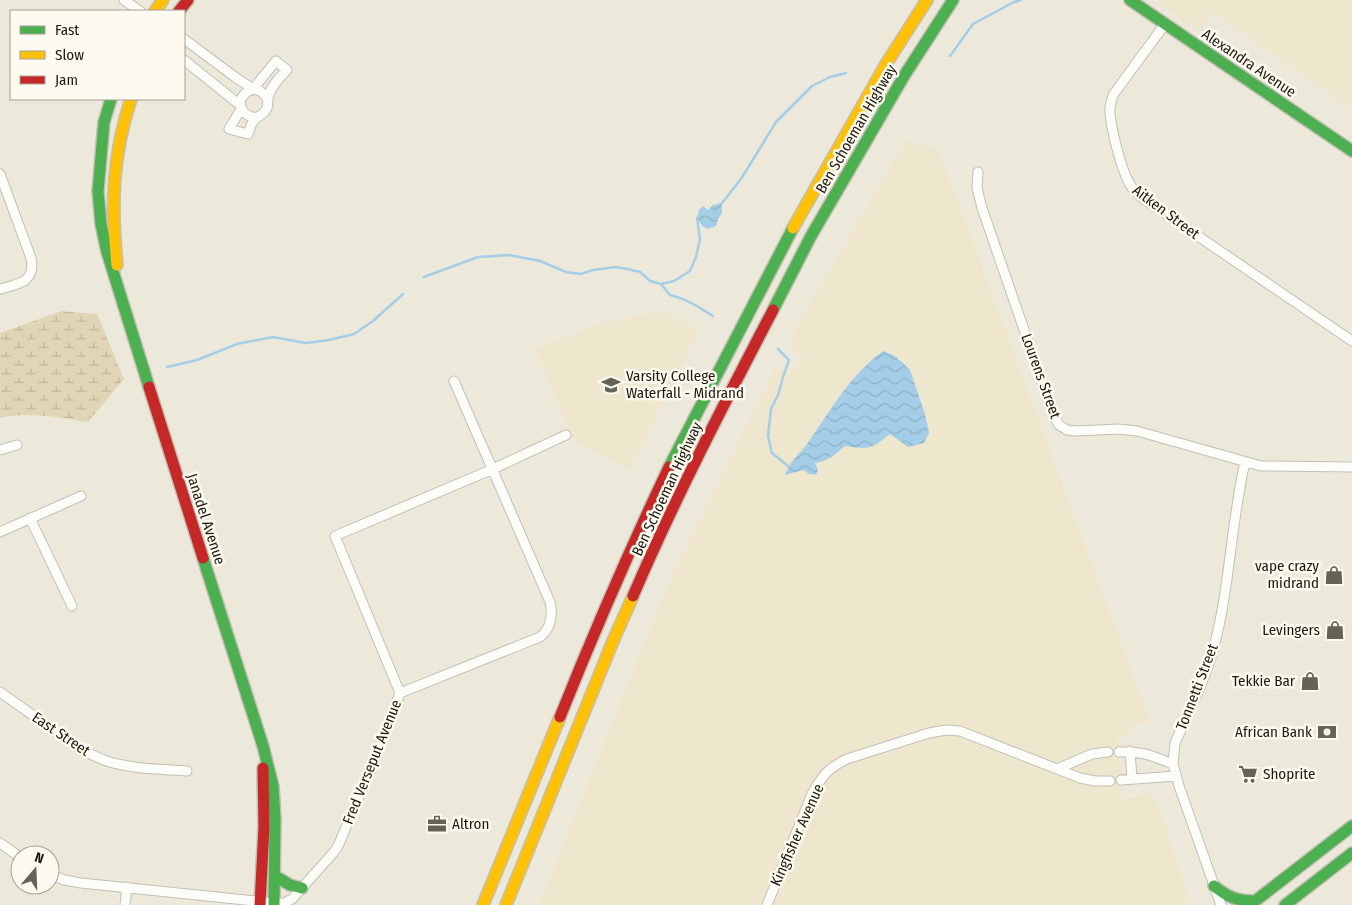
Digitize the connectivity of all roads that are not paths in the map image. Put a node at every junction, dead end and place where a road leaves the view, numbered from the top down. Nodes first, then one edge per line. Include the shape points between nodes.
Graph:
1 (124, 0) edge
2 (188, 0) edge
3 (927, 0) edge
4 (953, 0) edge
5 (1130, 0) edge
6 (139, 10) edge
7 (180, 10) edge
8 (1165, 24) junction
9 (185, 40) edge
10 (185, 61) edge
11 (253, 89) junction
12 (267, 99) junction
13 (111, 100) edge
14 (131, 100) edge
15 (241, 107) junction
16 (257, 117) junction
17 (1352, 151) edge
18 (978, 172) dead end
19 (0, 174) edge
20 (0, 289) edge
21 (121, 300) junction
22 (1352, 341) edge
23 (454, 381) dead end
24 (566, 435) dead end
25 (17, 445) dead end
26 (0, 450) edge
27 (1245, 462) junction
28 (1352, 467) edge
29 (492, 468) junction
30 (81, 496) dead end
31 (30, 518) junction
32 (0, 532) edge
33 (72, 606) dead end
34 (0, 692) edge
35 (400, 693) junction
36 (263, 746) junction
37 (1130, 751) junction
38 (1108, 752) dead end
39 (1119, 752) dead end
40 (1173, 764) junction
41 (1057, 769) junction
42 (187, 771) dead end
43 (1176, 776) junction
44 (1121, 780) dead end
45 (1132, 780) junction
46 (1110, 781) dead end
47 (1352, 826) edge
48 (1352, 853) edge
49 (275, 876) junction
50 (60, 878) edge
51 (1214, 886) junction
52 (127, 887) junction
53 (302, 888) junction
54 (261, 903) edge
55 (1253, 903) edge
56 (274, 904) edge
57 (125, 905) edge
58 (483, 905) edge
59 (506, 905) edge
60 (767, 905) edge
61 (1222, 905) edge
62 (1285, 905) edge

1 - 6 street
2 - 7 main road
3 - 58 main road, Ben Schoeman Highway via 886,64 793,227 681,442 597,624
4 - 59 main road, Ben Schoeman Highway via 904,76 811,236 700,451 613,641
5 - 8 main road, Alexandra Avenue
8 - 17 main road, Alexandra Avenue
8 - 22 street, Aitken Street via 1113,95 1110,108 1121,165 1130,186 1151,204
9 - 11 street
10 - 15 street
11 - 12 street via 262,92
11 - 12 street via 276,61 288,70
11 - 15 street via 245,93
12 - 16 street via 265,112
13 - 21 main road, Janadel Avenue via 104,122 98,191 101,224
14 - 21 main road, Janadel Avenue via 114,170 114,242
15 - 16 street via 247,115
15 - 16 street via 229,128 248,134
18 - 27 street, Lourens Street via 977,188 982,208 1059,425 1077,431 1137,431
19 - 20 street via 33,266 28,279
21 - 36 main road, Janadel Avenue
23 - 29 street
24 - 29 street, Fred Verseput Avenue
25 - 26 street
27 - 28 street via 1274,467
27 - 40 street, Tonnetti Street via 1214,648 1175,743
29 - 35 street via 550,602 552,618 540,637
29 - 35 street, Fred Verseput Avenue via 335,536
30 - 31 street
31 - 32 street
31 - 33 street
34 - 42 street, East Street via 91,755 127,766
35 - 53 street, Fred Verseput Avenue via 374,764 338,846
36 - 49 main road, Janadel Avenue via 273,786
36 - 54 main road, Janadel Avenue
37 - 39 street
37 - 40 street
37 - 45 street
38 - 41 street via 1092,754
40 - 43 street, Tonnetti Street
41 - 46 street, Kingfisher Avenue via 1080,778
41 - 60 street, Kingfisher Avenue via 960,731 946,730 847,759 825,773 815,788
43 - 45 street
43 - 51 street, Tonnetti Street
44 - 45 street
47 - 55 main road
48 - 62 main road
49 - 53 main road
49 - 56 main road, Janadel Avenue
50 - 52 street
51 - 55 main road via 1233,900
51 - 61 street, Tonnetti Street
52 - 54 street
52 - 57 street
53 - 56 street, Fred Verseput Avenue via 287,903
54 - 56 street

